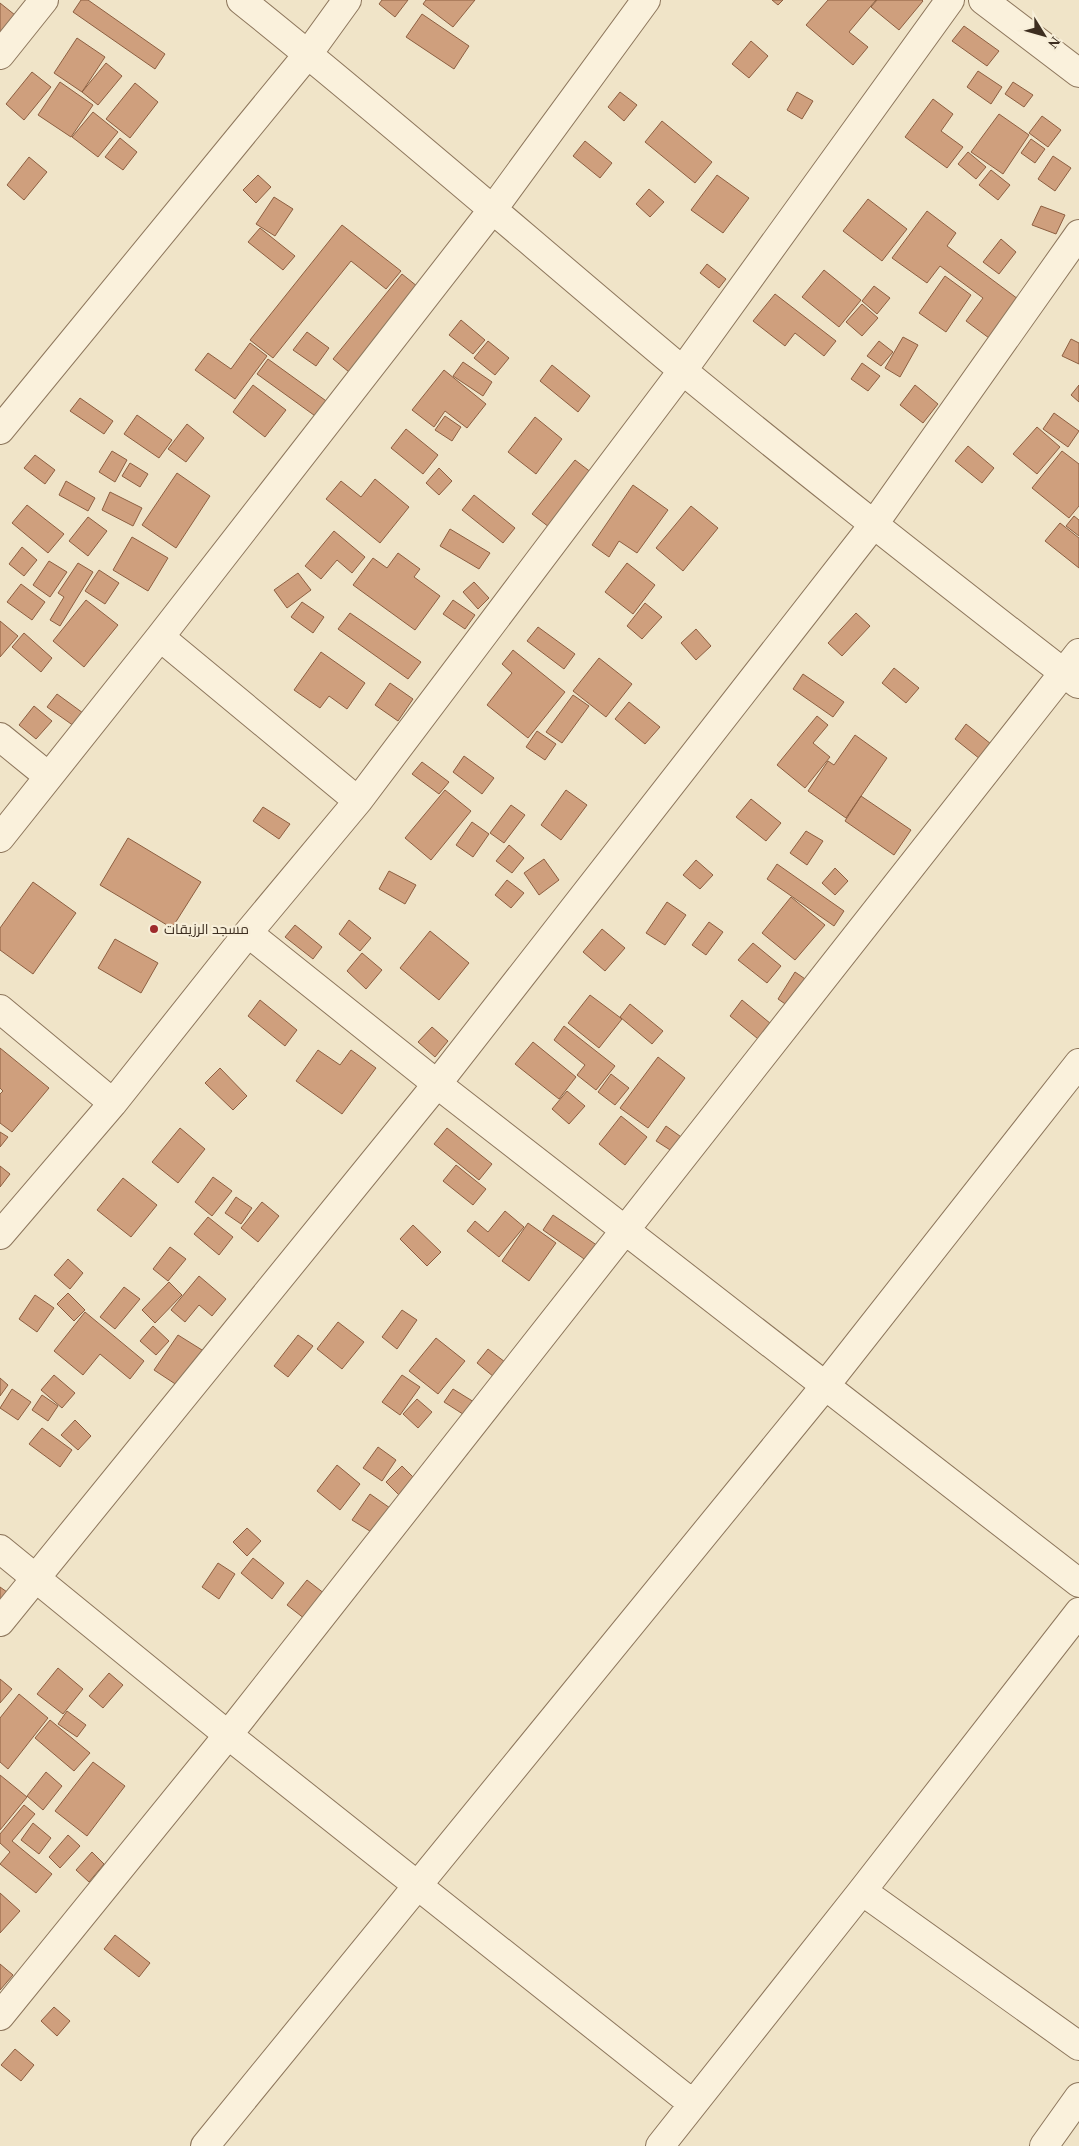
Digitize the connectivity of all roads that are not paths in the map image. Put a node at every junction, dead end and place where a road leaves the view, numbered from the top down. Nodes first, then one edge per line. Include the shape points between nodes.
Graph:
1 (44, 0) edge
2 (241, 0) edge
3 (347, 0) edge
4 (646, 0) edge
5 (950, 0) edge
6 (983, 0) edge
7 (308, 54) junction
8 (0, 55) edge
9 (1079, 73) edge
10 (493, 209) junction
11 (1079, 234) edge
12 (683, 370) junction
13 (0, 430) edge
14 (874, 524) junction
15 (160, 637) junction
16 (1074, 670) edge
17 (0, 737) edge
18 (48, 776) junction
19 (358, 801) junction
20 (0, 838) edge
21 (248, 933) junction
22 (0, 1009) edge
23 (1079, 1063) edge
24 (437, 1084) junction
25 (113, 1103) junction
26 (626, 1231) junction
27 (0, 1235) edge
28 (825, 1386) junction
29 (0, 1549) edge
30 (36, 1577) junction
31 (1079, 1583) edge
32 (1079, 1612) edge
33 (0, 1622) edge
34 (228, 1735) junction
35 (418, 1886) junction
36 (862, 1891) junction
37 (0, 2016) edge
38 (1079, 2046) edge
39 (1079, 2097) edge
40 (693, 2104) junction
41 (205, 2146) edge
42 (660, 2146) edge
43 (1044, 2146) edge

1 - 8 street
2 - 7 street
3 - 7 street
4 - 10 street
5 - 12 street
6 - 9 street
7 - 10 street
7 - 13 street
10 - 12 street
10 - 15 street
11 - 14 street
12 - 14 street
12 - 19 street
14 - 16 street
14 - 24 street
15 - 18 street
15 - 19 street
16 - 26 street
17 - 18 street
18 - 20 street
19 - 21 street
21 - 24 street
21 - 25 street
22 - 25 street
23 - 28 street
24 - 26 street
24 - 30 street
25 - 27 street
26 - 28 street
26 - 34 street
28 - 31 street
28 - 35 street
29 - 30 street
30 - 33 street
30 - 34 street
32 - 36 street
34 - 35 street
34 - 37 street
35 - 40 street
35 - 41 street
36 - 38 street
36 - 40 street
39 - 43 street
40 - 42 street

